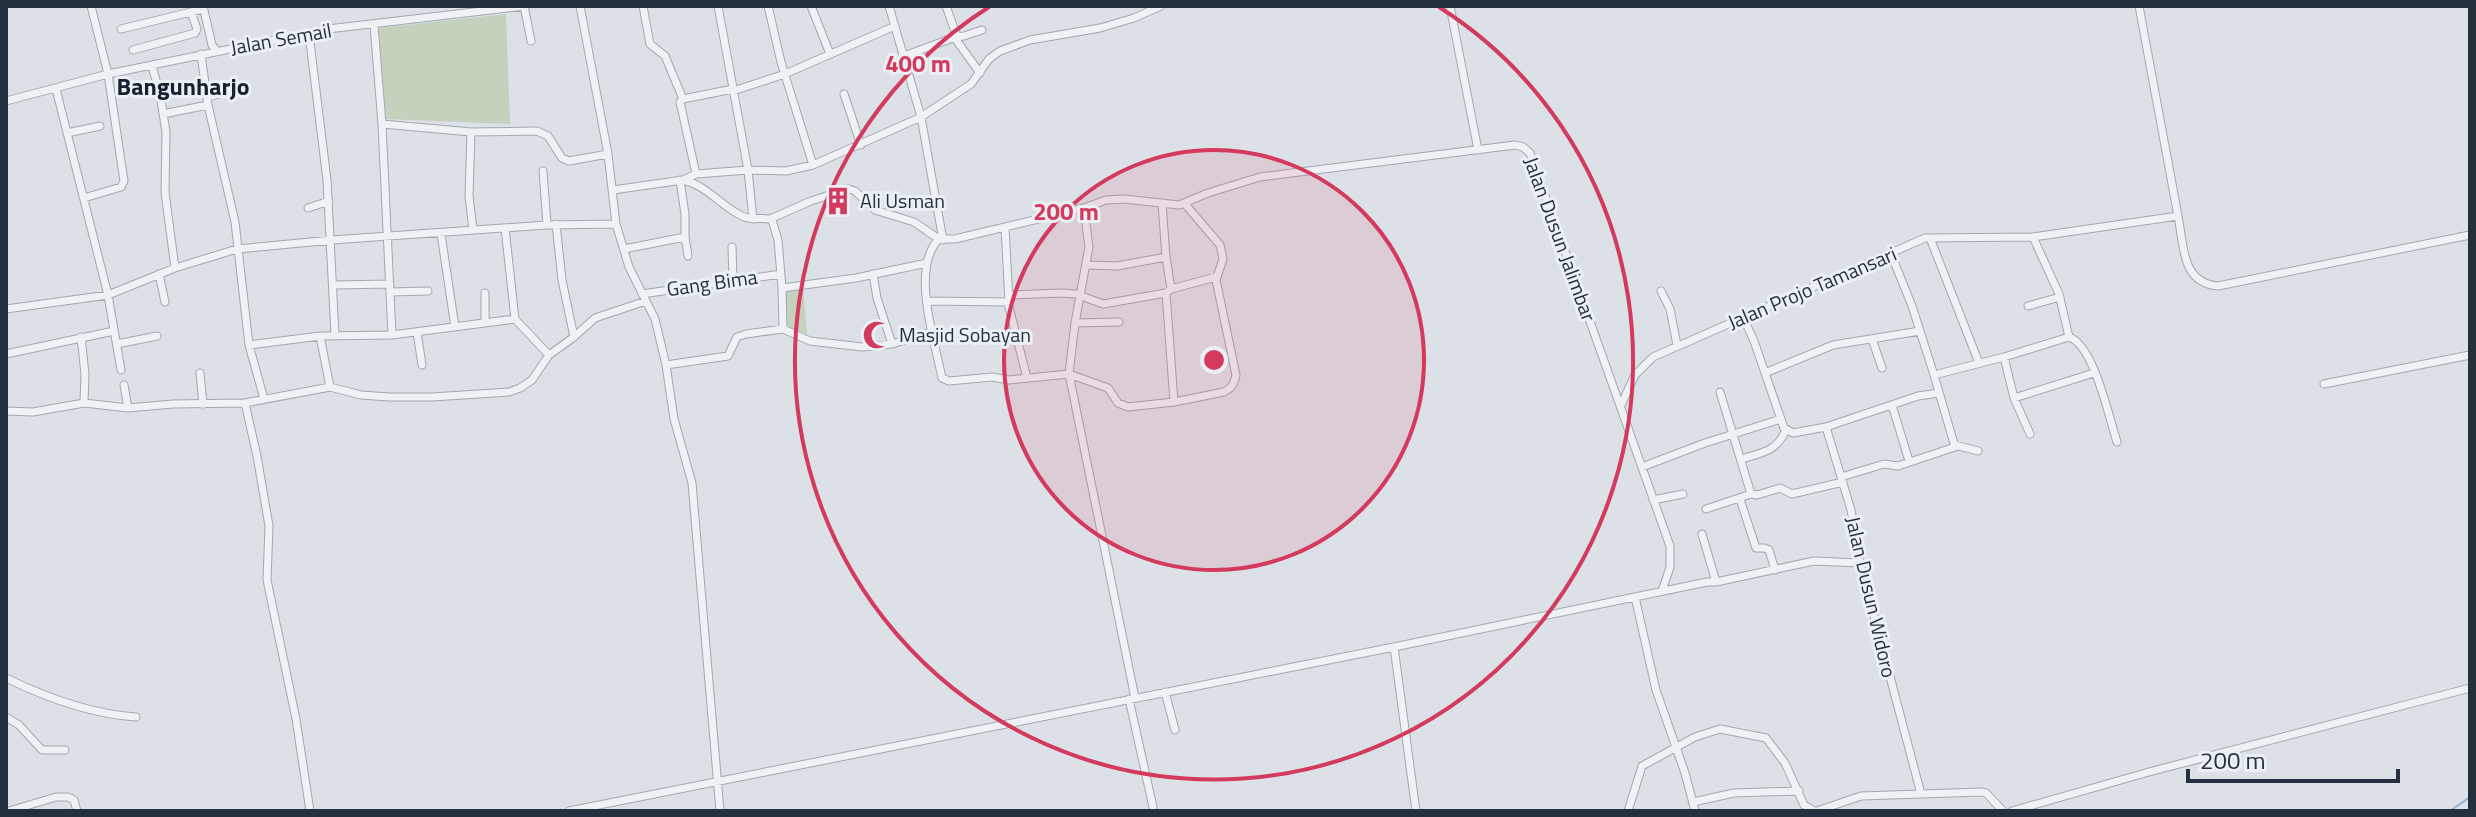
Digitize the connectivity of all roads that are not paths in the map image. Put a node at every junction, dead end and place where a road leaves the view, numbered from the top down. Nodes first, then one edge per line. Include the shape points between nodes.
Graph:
1 (91, 6) edge
2 (524, 6) edge
3 (580, 6) edge
4 (643, 6) edge
5 (718, 6) edge
6 (768, 6) edge
7 (811, 6) edge
8 (889, 6) edge
9 (946, 6) edge
10 (1161, 6) edge
11 (1450, 6) edge
12 (2139, 6) edge
13 (203, 7) edge
14 (482, 9) edge
15 (1146, 9) edge
16 (191, 12) junction
17 (374, 25) junction
18 (895, 26) junction
19 (121, 29) dead end
20 (982, 30) dead end
21 (309, 34) junction
22 (954, 37) junction
23 (531, 41) dead end
24 (214, 48) junction
25 (133, 50) dead end
26 (202, 54) junction
27 (830, 54) junction
28 (904, 56) junction
29 (152, 66) junction
30 (980, 73) junction
31 (108, 74) junction
32 (785, 74) junction
33 (242, 88) dead end
34 (56, 89) junction
35 (733, 90) junction
36 (844, 94) dead end
37 (683, 99) junction
38 (6, 101) edge
39 (207, 101) junction
40 (163, 114) junction
41 (921, 117) junction
42 (382, 124) junction
43 (100, 126) dead end
44 (471, 132) junction
45 (67, 133) junction
46 (861, 145) junction
47 (1478, 150) junction
48 (608, 154) junction
49 (813, 165) junction
50 (748, 170) junction
51 (543, 171) dead end
52 (687, 177) junction
53 (613, 190) junction
54 (84, 198) junction
55 (329, 201) junction
56 (1162, 203) junction
57 (1185, 204) junction
58 (308, 208) dead end
59 (1084, 208) junction
60 (2178, 216) junction
61 (753, 219) junction
62 (770, 219) junction
63 (556, 224) junction
64 (616, 224) junction
65 (547, 225) junction
66 (1005, 227) junction
67 (505, 228) junction
68 (473, 230) junction
69 (441, 234) junction
70 (2470, 235) edge
71 (387, 237) junction
72 (685, 237) junction
73 (2033, 237) junction
74 (1930, 238) junction
75 (941, 239) junction
76 (332, 240) junction
77 (732, 247) dead end
78 (237, 249) junction
79 (624, 249) junction
80 (1891, 254) junction
81 (688, 256) dead end
82 (1166, 257) junction
83 (927, 263) junction
84 (1086, 265) junction
85 (175, 268) junction
86 (159, 274) junction
87 (781, 274) junction
88 (873, 274) junction
89 (1216, 277) junction
90 (733, 280) junction
91 (333, 285) junction
92 (391, 288) junction
93 (782, 288) junction
94 (428, 291) dead end
95 (1168, 291) junction
96 (1661, 291) dead end
97 (485, 293) dead end
98 (108, 295) junction
99 (1080, 296) junction
100 (2060, 297) junction
101 (644, 298) junction
102 (1009, 299) junction
103 (927, 301) junction
104 (165, 302) dead end
105 (2028, 306) dead end
106 (6, 309) edge
107 (1743, 317) junction
108 (515, 319) junction
109 (1119, 322) dead end
110 (485, 323) junction
111 (1075, 323) junction
112 (455, 327) junction
113 (783, 329) junction
114 (114, 331) junction
115 (1920, 331) junction
116 (417, 332) junction
117 (931, 332) junction
118 (335, 335) junction
119 (392, 335) junction
120 (157, 336) dead end
121 (320, 336) junction
122 (81, 337) junction
123 (574, 337) junction
124 (2069, 337) junction
125 (1872, 339) junction
126 (117, 344) junction
127 (892, 344) junction
128 (249, 345) junction
129 (1677, 345) junction
130 (6, 354) edge
131 (549, 355) junction
132 (2470, 355) edge
133 (2004, 357) junction
134 (1979, 363) junction
135 (422, 365) dead end
136 (666, 365) junction
137 (1882, 368) dead end
138 (121, 370) dead end
139 (200, 373) dead end
140 (1765, 373) junction
141 (2094, 373) junction
142 (1069, 374) junction
143 (1934, 375) junction
144 (1027, 378) junction
145 (2324, 384) dead end
146 (124, 385) dead end
147 (330, 387) junction
148 (1720, 392) dead end
149 (1939, 393) junction
150 (2014, 398) junction
151 (264, 399) junction
152 (1174, 402) junction
153 (84, 403) junction
154 (245, 403) junction
155 (203, 405) junction
156 (1621, 405) junction
157 (1892, 405) junction
158 (128, 408) junction
159 (6, 411) edge
160 (1781, 419) junction
161 (1826, 427) junction
162 (1786, 430) junction
163 (1733, 434) junction
164 (2030, 434) dead end
165 (2117, 442) dead end
166 (1955, 445) junction
167 (1978, 451) dead end
168 (1742, 459) junction
169 (1909, 461) junction
170 (1642, 467) junction
171 (1842, 480) junction
172 (1683, 494) dead end
173 (1751, 494) junction
174 (1740, 499) junction
175 (1653, 500) junction
176 (1706, 509) dead end
177 (1702, 534) dead end
178 (1860, 563) junction
179 (1775, 570) junction
180 (1716, 582) junction
181 (1662, 591) junction
182 (1635, 597) junction
183 (1394, 647) junction
184 (6, 678) edge
185 (2470, 688) edge
186 (1165, 692) junction
187 (1132, 698) junction
188 (6, 717) edge
189 (136, 717) dead end
190 (1175, 730) dead end
191 (1675, 748) junction
192 (65, 750) dead end
193 (719, 781) junction
194 (1799, 791) junction
195 (1921, 794) junction
196 (1694, 806) edge
197 (1153, 807) dead end
198 (9, 811) edge
199 (77, 811) edge
200 (310, 811) edge
201 (569, 811) edge
202 (720, 811) edge
203 (1416, 811) edge
204 (1628, 811) edge
205 (1815, 811) edge
206 (2003, 811) edge
207 (2012, 811) edge

1 - 31 street
2 - 14 street, Jalan Semail
2 - 23 street
3 - 48 street
4 - 37 street via 650,44 665,56
5 - 35 street
6 - 32 street
7 - 27 street
8 - 18 street
9 - 22 street
10 - 15 street
11 - 47 street
12 - 60 street
13 - 16 street
13 - 24 street
14 - 17 street, Jalan Semail
15 - 30 street via 1100,28 1000,51
16 - 19 street
16 - 25 street via 195,33
17 - 21 street, Jalan Semail
17 - 42 street
18 - 27 street
18 - 28 street
20 - 22 street
21 - 24 street, Jalan Semail
21 - 55 street
22 - 28 street
22 - 30 street
24 - 26 street, Jalan Semail
26 - 29 street, Jalan Semail
26 - 39 street
27 - 32 street
28 - 41 street
29 - 31 street, Jalan Semail
29 - 40 street
30 - 41 street
31 - 34 street, Jalan Semail
31 - 54 street via 123,184
32 - 35 street
32 - 49 street
33 - 39 street
34 - 38 street, Jalan Semail
34 - 45 street
35 - 37 street
35 - 50 street
36 - 46 street
37 - 52 street
39 - 40 street
39 - 78 street
40 - 85 street via 165,192
41 - 46 street
41 - 75 street
42 - 44 street
42 - 71 street
43 - 45 street
44 - 48 street via 543,133 569,161
44 - 68 street
45 - 54 street
46 - 49 street
47 - 57 street, Jalan Dusun Jalimbar via 1260,177
47 - 156 street, Jalan Dusun Jalimbar via 1515,145 1530,153
48 - 53 street
49 - 50 street
50 - 52 street
50 - 61 street
51 - 65 street
52 - 53 street
52 - 61 street
52 - 72 street
53 - 64 street
54 - 98 street
55 - 58 street
55 - 76 street
56 - 57 street, Jalan Dusun Jalimbar
56 - 59 street, Jalan Dusun Jalimbar via 1106,200
56 - 82 street
57 - 89 street via 1220,245 1223,259
59 - 66 street, Jalan Dusun Jalimbar
59 - 84 street
60 - 70 street via 2190,270 2198,281 2218,286
60 - 73 street, Jalan Projo Tamansari
61 - 62 street
62 - 75 street via 848,189 875,210 914,222
62 - 87 street via 777,231
63 - 64 street
63 - 65 street
63 - 123 street
64 - 79 street
65 - 67 street
66 - 75 street, Jalan Dusun Jalimbar
66 - 102 street
67 - 68 street
67 - 108 street
68 - 69 street
69 - 71 street
69 - 112 street
71 - 76 street
71 - 92 street
72 - 79 street
72 - 81 street
73 - 74 street, Jalan Projo Tamansari
73 - 100 street
74 - 80 street, Jalan Projo Tamansari
74 - 134 street
75 - 83 street
76 - 78 street
76 - 91 street
77 - 90 street
78 - 85 street
78 - 128 street
79 - 101 street
80 - 107 street, Jalan Projo Tamansari
80 - 115 street
82 - 84 street via 1117,266
82 - 95 street
83 - 88 street
83 - 103 street
84 - 99 street
85 - 86 street
86 - 98 street
86 - 104 street
87 - 90 street, Gang Bima
87 - 93 street
88 - 93 street
88 - 127 street
89 - 95 street
89 - 152 street via 1234,383 1224,392
90 - 101 street, Gang Bima
91 - 92 street
91 - 118 street
92 - 94 street
92 - 119 street
93 - 113 street
95 - 99 street via 1103,304
95 - 152 street
96 - 129 street
97 - 110 street
98 - 106 street
98 - 114 street
99 - 102 street
99 - 111 street
100 - 105 street
100 - 124 street
101 - 123 street, Gang Bima via 595,318
101 - 136 street
102 - 103 street
102 - 144 street
103 - 117 street
107 - 129 street, Jalan Projo Tamansari
107 - 140 street
108 - 110 street
108 - 131 street
109 - 111 street
110 - 112 street
111 - 142 street
112 - 116 street
113 - 127 street via 820,343
113 - 136 street via 741,335 726,357
114 - 122 street
114 - 126 street
115 - 125 street
115 - 143 street
116 - 119 street
116 - 135 street
117 - 127 street
117 - 144 street via 945,380
118 - 119 street
118 - 121 street
120 - 126 street
121 - 128 street
121 - 147 street
122 - 130 street
122 - 153 street
123 - 131 street, Gang Bima
124 - 133 street
124 - 141 street via 2080,344
125 - 137 street
125 - 140 street via 1833,345
126 - 138 street
128 - 151 street
129 - 156 street, Jalan Projo Tamansari via 1641,367
131 - 147 street via 532,380 509,392 432,397 361,395
132 - 145 street
133 - 134 street
133 - 150 street
134 - 143 street
136 - 193 street via 694,493
139 - 155 street
140 - 160 street
141 - 150 street
141 - 165 street
142 - 144 street
142 - 152 street via 1108,388 1128,407
142 - 187 street
143 - 149 street
146 - 158 street
147 - 151 street
148 - 163 street
149 - 157 street
149 - 166 street
150 - 164 street
151 - 154 street
153 - 158 street
153 - 159 street
154 - 155 street
154 - 200 street via 269,526 269,593
155 - 158 street
156 - 170 street, Jalan Dusun Jalimbar
157 - 161 street
157 - 169 street
160 - 162 street
160 - 163 street
161 - 162 street
161 - 171 street, Jalan Dusun Widoro
162 - 168 street via 1774,448
163 - 168 street
163 - 170 street
166 - 167 street
166 - 169 street
168 - 173 street
169 - 171 street
170 - 175 street, Jalan Dusun Jalimbar
171 - 173 street via 1792,494 1780,488
171 - 178 street, Jalan Dusun Widoro
172 - 175 street
173 - 174 street
174 - 176 street
174 - 179 street via 1756,548 1769,550
175 - 181 street, Jalan Dusun Jalimbar via 1671,553
177 - 180 street
178 - 179 street via 1820,561
178 - 195 street, Jalan Dusun Widoro
179 - 180 street
180 - 181 street
181 - 182 street
182 - 183 street
182 - 191 street
183 - 186 street
183 - 203 street
184 - 189 street via 108,715
185 - 207 street
186 - 187 street
186 - 190 street
187 - 193 street
187 - 197 street
188 - 192 street via 42,750
191 - 194 street via 1720,729 1766,738
191 - 196 street
191 - 204 street via 1642,766
193 - 201 street
193 - 202 street
194 - 196 street via 1734,793
194 - 205 street via 1804,805
195 - 205 street via 1861,796
195 - 206 street via 1986,793
198 - 199 street via 64,796 74,800

